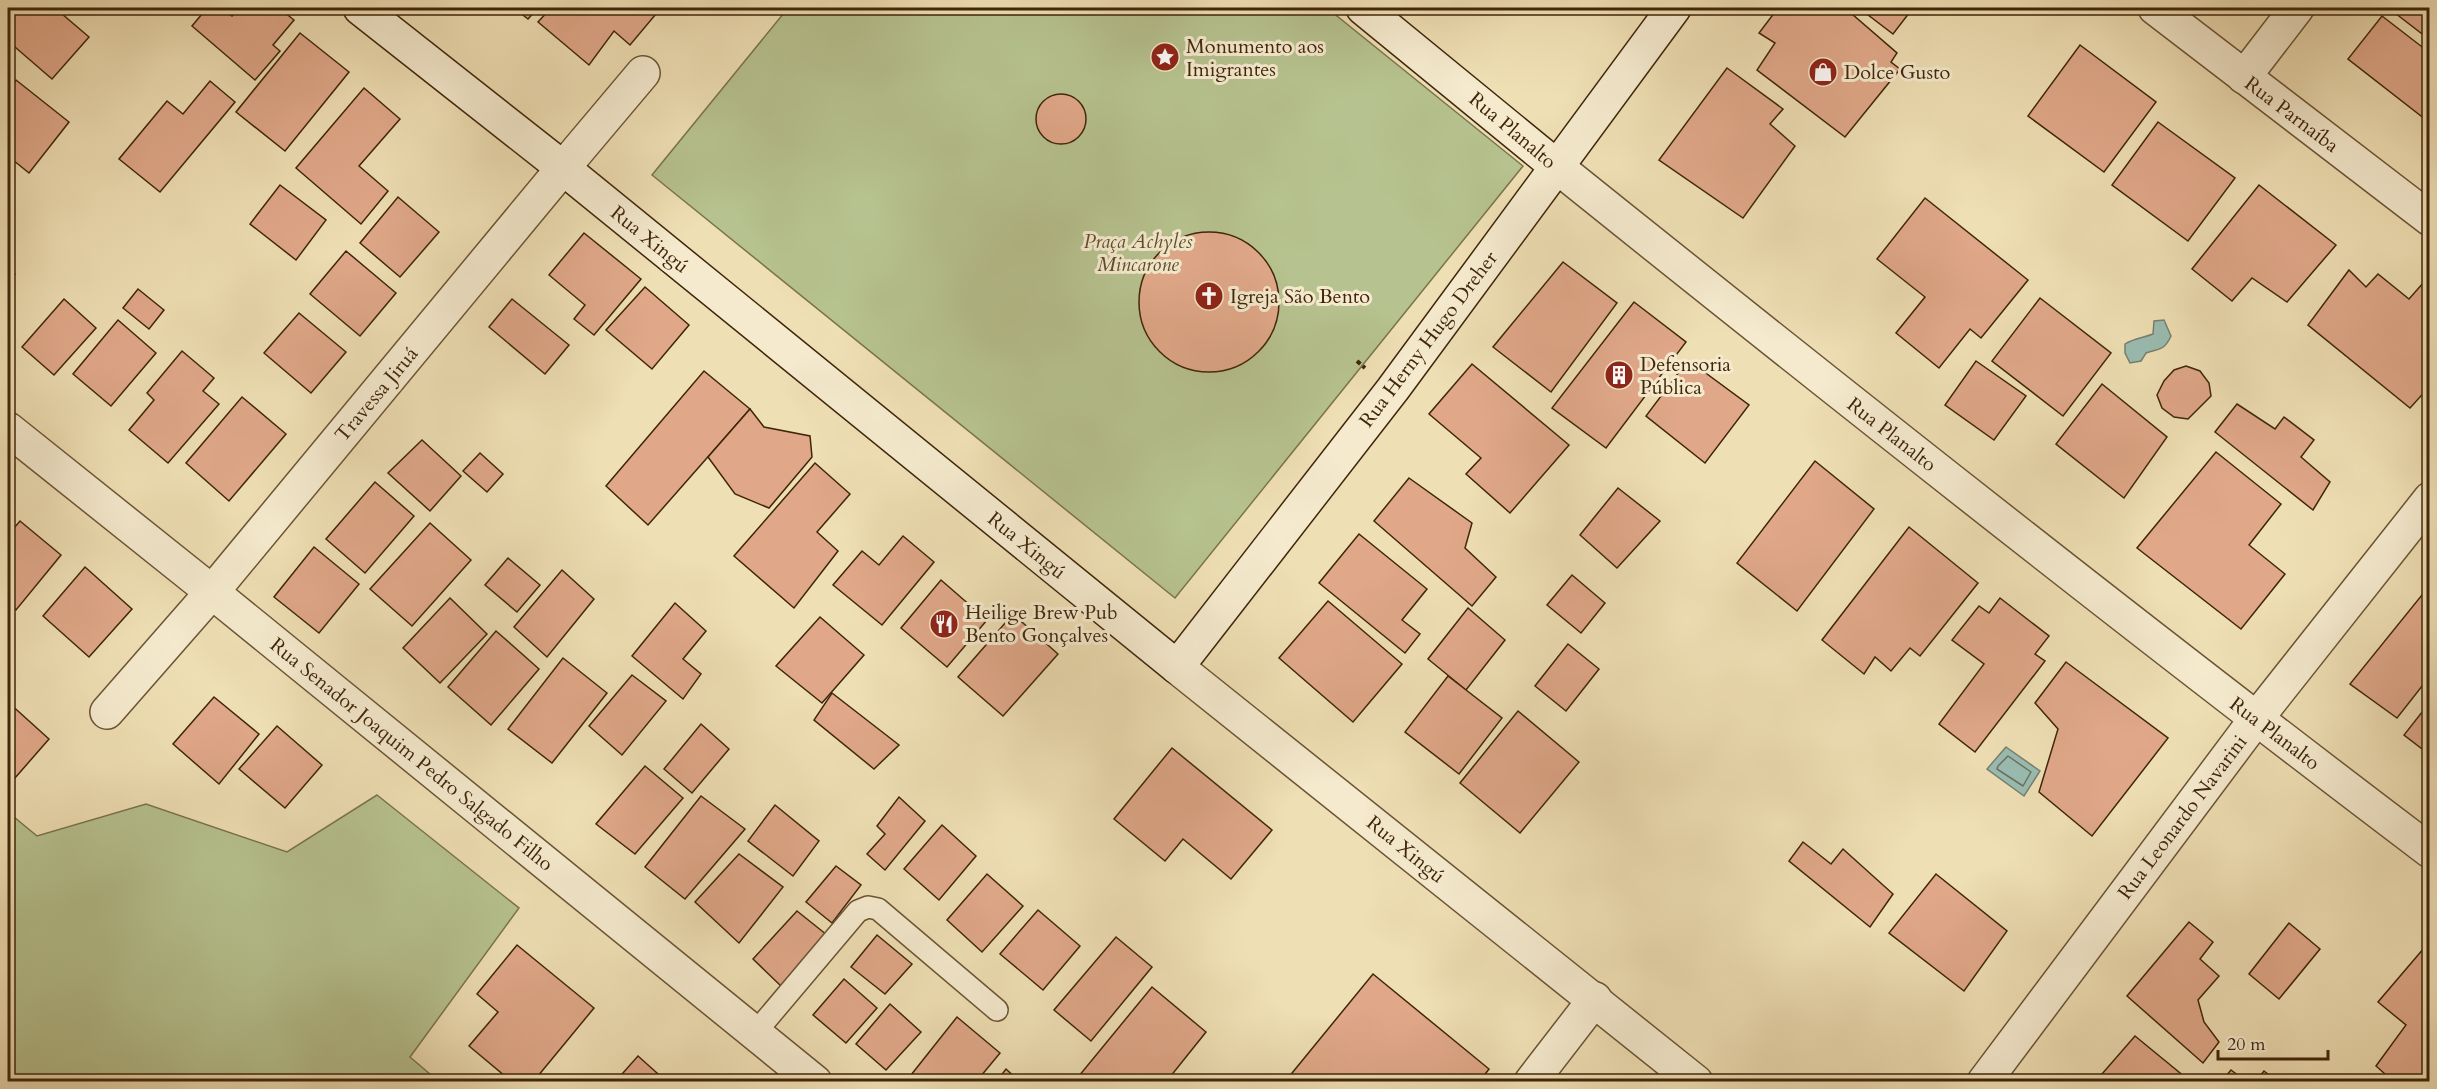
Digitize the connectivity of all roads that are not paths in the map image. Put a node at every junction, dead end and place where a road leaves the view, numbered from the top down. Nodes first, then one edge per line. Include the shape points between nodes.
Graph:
1 (360, 8) edge
2 (1363, 8) edge
3 (1674, 8) edge
4 (2155, 8) edge
5 (2297, 8) edge
6 (643, 73) dead end
7 (2244, 77) junction
8 (1556, 166) junction
9 (563, 168) junction
10 (2430, 219) edge
11 (8, 429) edge
12 (2430, 500) edge
13 (212, 592) junction
14 (1177, 667) junction
15 (107, 712) dead end
16 (2256, 719) junction
17 (2430, 850) edge
18 (1595, 999) junction
19 (997, 1010) dead end
20 (755, 1033) junction
21 (815, 1082) edge
22 (1531, 1082) edge
23 (1696, 1082) edge
24 (1984, 1082) edge

1 - 9 street, Rua Xingú
2 - 8 street, Rua Planalto
3 - 8 street, Rua Herny Hugo Dreher
4 - 7 street, Rua Parnaíba
5 - 7 street
6 - 9 street, Travessa Jiruá
7 - 10 street, Rua Parnaíba
8 - 14 street, Rua Herny Hugo Dreher via 1393,388
8 - 16 street, Rua Planalto
9 - 13 street, Travessa Jiruá
9 - 14 street, Rua Xingú
11 - 13 street, Rua Senador Joaquim Pedro Salgado Filho
12 - 16 street, Rua Leonardo Navarini
13 - 15 street, Travessa Jiruá
13 - 20 street, Rua Senador Joaquim Pedro Salgado Filho
14 - 18 street, Rua Xingú
16 - 17 street, Rua Planalto
16 - 24 street, Rua Leonardo Navarini
18 - 22 street
18 - 23 street, Rua Xingú
19 - 20 lane via 878,909 868,907 858,911
20 - 21 street, Rua Senador Joaquim Pedro Salgado Filho

